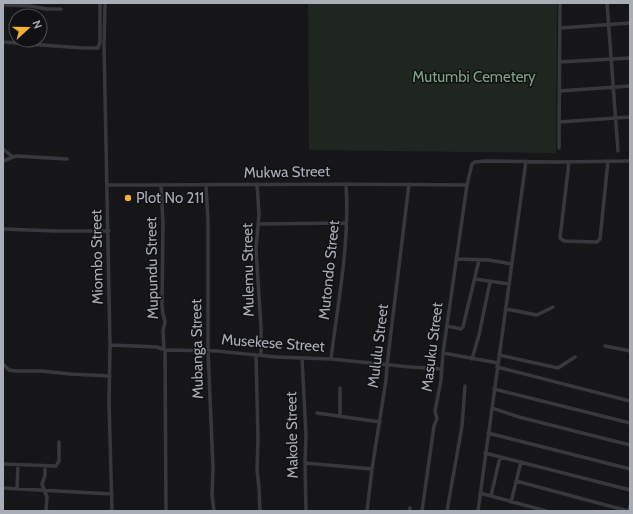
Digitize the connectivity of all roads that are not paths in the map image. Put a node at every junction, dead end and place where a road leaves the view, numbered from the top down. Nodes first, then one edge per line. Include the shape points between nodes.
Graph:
1 (100, 3) edge
2 (105, 3) edge
3 (560, 3) edge
4 (607, 3) edge
5 (3, 5) edge
6 (61, 9) dead end
7 (630, 23) edge
8 (608, 25) junction
9 (560, 28) junction
10 (3, 42) edge
11 (630, 58) edge
12 (611, 59) junction
13 (559, 62) junction
14 (630, 86) edge
15 (613, 88) junction
16 (559, 91) junction
17 (630, 117) edge
18 (615, 118) junction
19 (559, 122) junction
20 (559, 148) dead end
21 (3, 150) edge
22 (618, 151) dead end
23 (13, 157) junction
24 (67, 159) dead end
25 (3, 161) edge
26 (526, 161) junction
27 (608, 161) junction
28 (630, 161) edge
29 (569, 162) junction
30 (257, 184) junction
31 (346, 184) junction
32 (409, 184) junction
33 (107, 185) junction
34 (161, 185) junction
35 (467, 185) junction
36 (206, 186) junction
37 (346, 223) junction
38 (258, 224) junction
39 (3, 229) edge
40 (109, 231) junction
41 (456, 259) junction
42 (479, 260) junction
43 (512, 264) junction
44 (475, 279) junction
45 (490, 282) junction
46 (509, 284) junction
47 (553, 307) dead end
48 (506, 308) junction
49 (447, 326) junction
50 (110, 345) junction
51 (605, 346) dead end
52 (165, 349) junction
53 (208, 351) junction
54 (630, 351) edge
55 (443, 353) junction
56 (258, 355) junction
57 (499, 355) junction
58 (575, 357) dead end
59 (302, 358) junction
60 (331, 359) junction
61 (472, 359) junction
62 (3, 364) edge
63 (386, 365) junction
64 (498, 365) junction
65 (442, 368) junction
66 (110, 376) junction
67 (465, 386) dead end
68 (340, 388) dead end
69 (494, 389) junction
70 (630, 401) edge
71 (492, 408) junction
72 (317, 413) dead end
73 (340, 416) junction
74 (380, 422) junction
75 (630, 422) edge
76 (488, 433) junction
77 (59, 442) dead end
78 (630, 445) edge
79 (485, 453) junction
80 (500, 457) junction
81 (521, 462) junction
82 (305, 463) junction
83 (3, 464) edge
84 (18, 465) junction
85 (45, 466) junction
86 (372, 469) junction
87 (630, 469) edge
88 (516, 481) junction
89 (3, 488) edge
90 (17, 488) junction
91 (44, 490) junction
92 (630, 490) edge
93 (480, 493) junction
94 (112, 494) junction
95 (491, 496) junction
96 (511, 502) junction
97 (630, 506) edge
98 (46, 511) edge
99 (112, 511) edge
100 (166, 511) edge
101 (214, 511) edge
102 (260, 511) edge
103 (306, 511) edge
104 (367, 511) edge
105 (422, 511) edge
106 (447, 511) edge
107 (452, 511) edge
108 (478, 511) edge
109 (546, 511) edge
110 (628, 511) edge

1 - 10 street via 98,48
2 - 33 street, Miombo Street
3 - 9 street
4 - 8 street
5 - 6 street
7 - 8 street
8 - 9 street
8 - 12 street
9 - 13 street
11 - 12 street
12 - 13 street
12 - 15 street
13 - 16 street
14 - 15 street
15 - 16 street
15 - 18 street
16 - 19 street
17 - 18 street
18 - 19 street
18 - 22 street
19 - 20 street
21 - 23 street
23 - 24 street
23 - 25 street
26 - 29 street
26 - 35 street, Masuku Street via 475,162 472,164
26 - 43 street
27 - 28 street
27 - 29 street
27 - 29 street via 600,239 597,242 564,241 560,238
30 - 31 street, Mukwa Street
30 - 36 street, Mukwa Street
30 - 38 street, Mulemu Street
31 - 32 street, Mukwa Street
31 - 37 street, Mutondo Street
32 - 35 street, Mukwa Street
32 - 63 street, Mululu Street
33 - 34 street, Mukwa Street
33 - 40 street, Miombo Street
34 - 36 street, Mukwa Street
34 - 52 street, Mupundu Street
35 - 41 street, Masuku Street
36 - 53 street, Mubanga Street
37 - 38 street
37 - 60 street, Mutondo Street
38 - 56 street, Mulemu Street via 256,249 261,327
39 - 40 street
40 - 50 street, Miombo Street
41 - 42 street
41 - 49 street, Masuku Street
42 - 43 street
42 - 44 street
43 - 46 street
44 - 45 street
44 - 49 street via 463,327
45 - 46 street
45 - 61 street
46 - 48 street
47 - 48 street via 537,315
48 - 57 street
49 - 55 street, Masuku Street
50 - 52 street, Musekese Street
50 - 66 street, Miombo Street
51 - 54 street
52 - 53 street, Musekese Street
52 - 100 street, Mupundu Street
53 - 56 street, Musekese Street
53 - 101 street, Mubanga Street
55 - 61 street
55 - 65 street, Masuku Street
56 - 59 street, Musekese Street
56 - 102 street, Mulemu Street via 257,475
57 - 58 street via 558,368
57 - 64 street
59 - 60 street, Musekese Street
59 - 82 street, Makole Street
60 - 63 street, Musekese Street
61 - 64 street
62 - 66 street via 9,370 16,371 35,370
63 - 65 street, Musekese Street
63 - 74 street, Mululu Street
64 - 69 street
64 - 70 street
65 - 105 street, Masuku Street via 435,411 437,419
66 - 94 street, Miombo Street
67 - 106 street via 462,426
68 - 73 street
69 - 71 street
69 - 75 street
71 - 76 street
71 - 78 street
72 - 73 street
73 - 74 street
74 - 86 street, Mululu Street
76 - 79 street
76 - 87 street
77 - 85 street via 58,464
79 - 80 street
79 - 93 street
80 - 81 street
80 - 95 street
81 - 88 street
81 - 92 street
82 - 86 street
82 - 103 street, Makole Street
83 - 84 street
84 - 85 street
84 - 90 street
85 - 91 street via 42,484
86 - 104 street, Mululu Street
88 - 96 street
88 - 110 street
89 - 90 street
90 - 91 street
91 - 94 street
91 - 98 street via 47,497
93 - 95 street
93 - 108 street
94 - 99 street, Miombo Street
95 - 96 street
96 - 109 street
97 - 110 street
106 - 107 street

